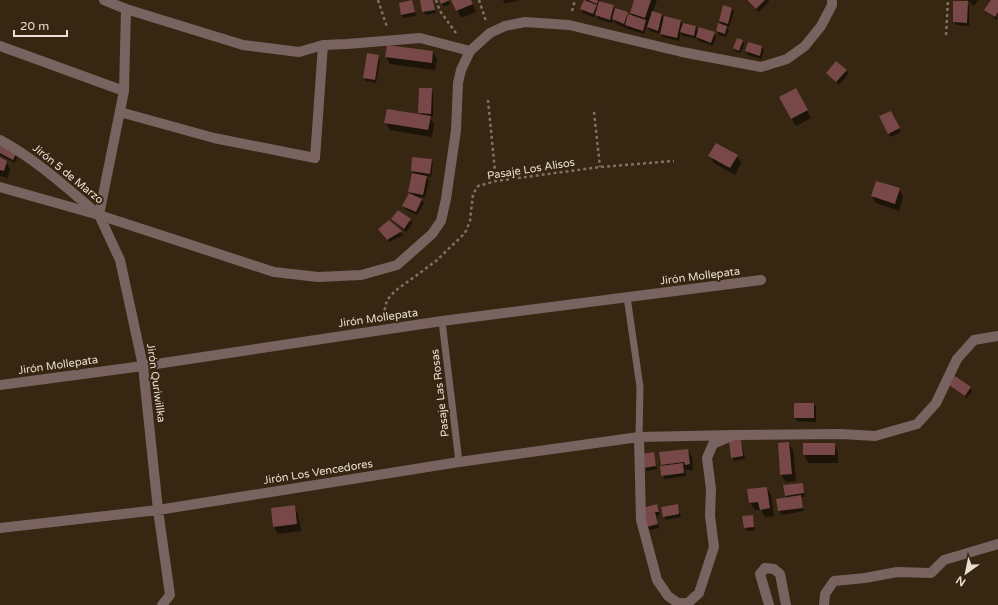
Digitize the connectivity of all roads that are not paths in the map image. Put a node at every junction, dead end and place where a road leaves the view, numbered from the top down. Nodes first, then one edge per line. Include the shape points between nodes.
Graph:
1 (104, 0) edge
2 (832, 0) edge
3 (126, 9) junction
4 (323, 44) junction
5 (0, 46) edge
6 (470, 51) junction
7 (124, 91) junction
8 (120, 112) junction
9 (0, 140) edge
10 (0, 188) edge
11 (99, 215) junction
12 (761, 280) dead end
13 (627, 297) junction
14 (442, 321) junction
15 (998, 336) edge
16 (144, 366) junction
17 (0, 385) edge
18 (734, 435) junction
19 (639, 437) junction
20 (459, 462) junction
21 (158, 510) junction
22 (0, 528) edge
23 (998, 544) edge
24 (690, 604) edge
25 (162, 605) edge
26 (769, 605) edge
27 (786, 605) edge
28 (824, 605) edge

1 - 3 street
2 - 6 street via 821,26 805,46 787,59 761,66 682,52 569,25 525,22 505,26 490,33
3 - 4 street via 243,45 299,52
3 - 7 street
4 - 6 street via 420,38
4 - 8 street via 315,158 214,138
5 - 7 street
6 - 11 street via 458,84 456,130 441,221 432,234 397,265 361,275 318,277 274,272
7 - 8 street
8 - 11 street
9 - 11 street, Jirón 5 de Marzo via 45,169
10 - 11 street
11 - 16 street, Jirón Quriwillka via 120,260
12 - 13 street, Jirón Mollepata
13 - 14 street, Jirón Mollepata
13 - 19 lane via 640,387
14 - 16 street, Jirón Mollepata
14 - 20 lane, Pasaje Las Rosas
15 - 18 street, Jirón Los Vencedores via 974,340 957,359 936,403 917,424 875,436
16 - 17 street, Jirón Mollepata
16 - 21 street, Jirón Quriwillka
18 - 19 street, Jirón Los Vencedores
18 - 24 street via 713,444 707,458 714,548 699,593
19 - 20 street, Jirón Los Vencedores
19 - 24 street via 641,520 657,580 668,596 678,603
20 - 21 street, Jirón Los Vencedores
21 - 22 street, Jirón Los Vencedores
21 - 25 street, Jirón Quriwillka via 170,595
23 - 28 street via 944,560 931,573 897,572 834,581 825,594
26 - 27 street via 760,574 765,568 774,569 780,574

